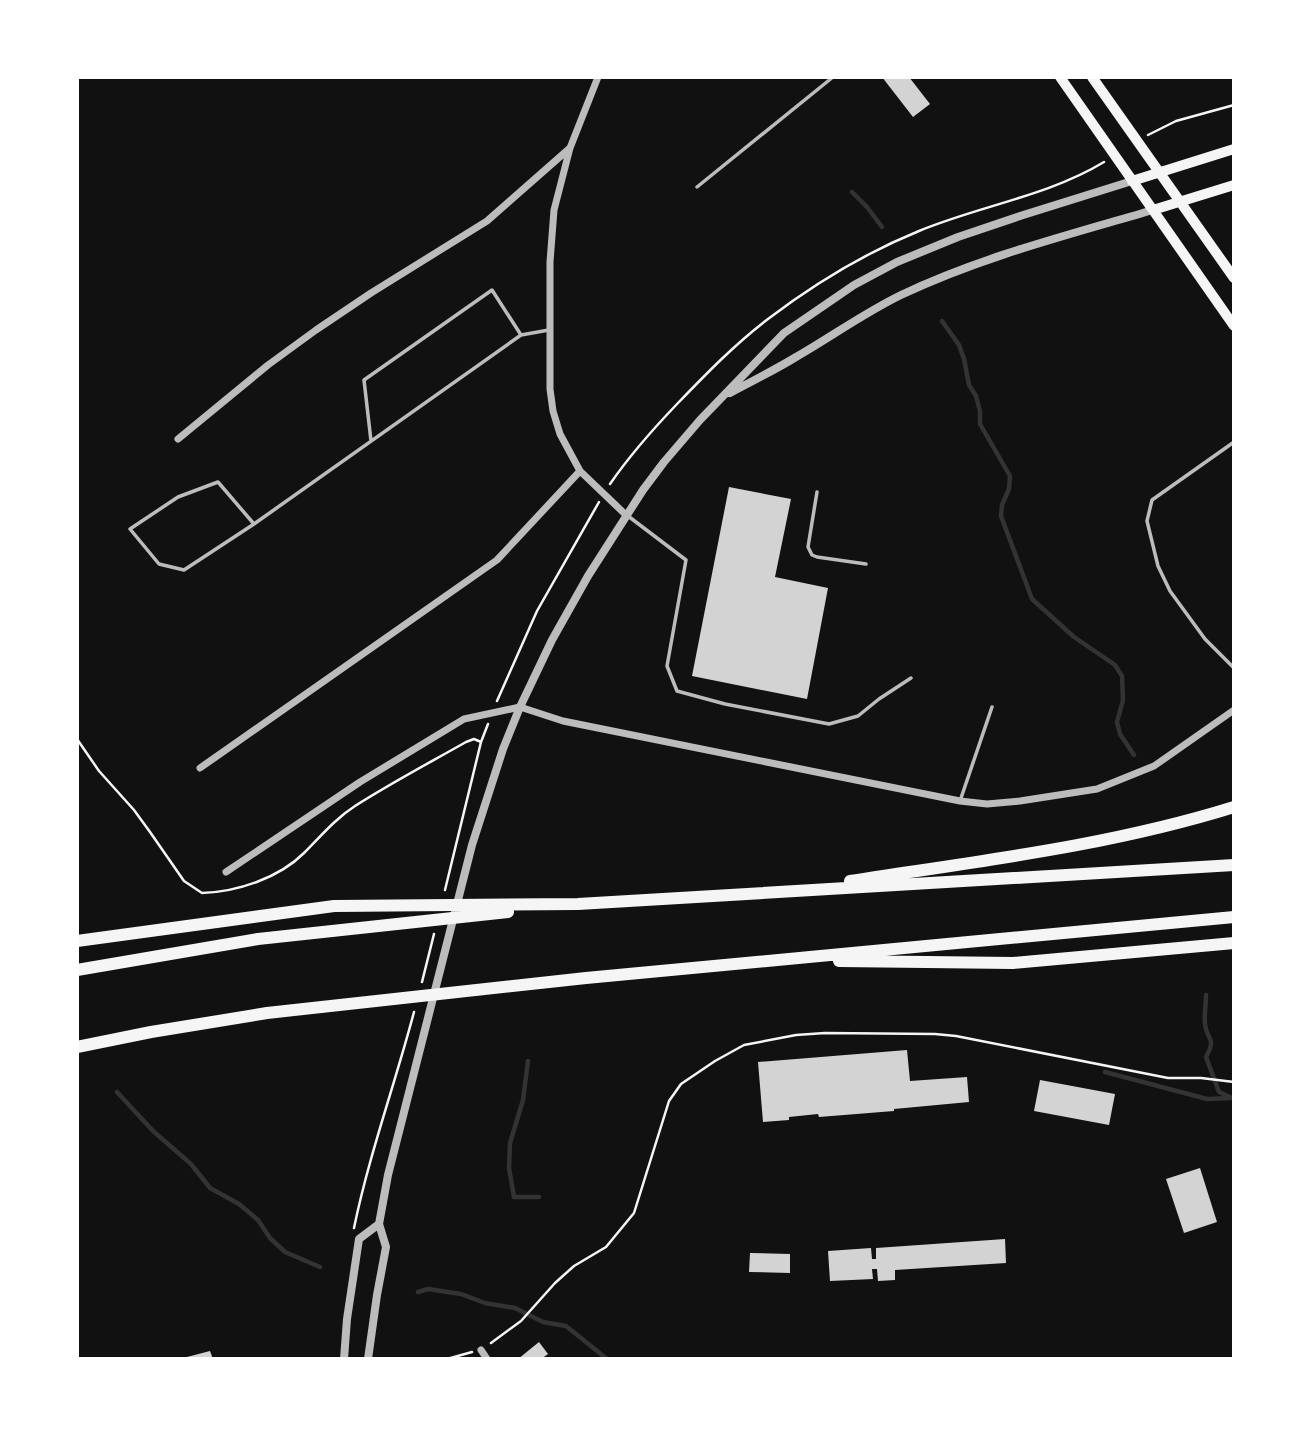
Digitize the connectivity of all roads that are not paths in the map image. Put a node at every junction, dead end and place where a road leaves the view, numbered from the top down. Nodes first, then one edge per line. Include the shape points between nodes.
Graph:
1 (833, 77) edge
2 (1059, 77) edge
3 (1092, 77) edge
4 (596, 78) edge
5 (570, 148) junction
6 (1234, 149) edge
7 (1159, 172) junction
8 (1132, 181) junction
9 (1234, 186) edge
10 (697, 187) dead end
11 (1180, 202) junction
12 (1153, 210) junction
13 (1234, 278) edge
14 (1234, 326) edge
15 (549, 330) junction
16 (521, 335) junction
17 (724, 396) junction
18 (178, 439) dead end
19 (371, 441) junction
20 (1234, 442) edge
21 (579, 471) junction
22 (817, 492) dead end
23 (626, 515) junction
24 (254, 524) junction
25 (866, 564) dead end
26 (1234, 658) edge
27 (1229, 662) junction
28 (1234, 668) edge
29 (911, 678) dead end
30 (992, 707) dead end
31 (520, 708) junction
32 (1234, 710) edge
33 (200, 768) dead end
34 (960, 801) junction
35 (1234, 807) edge
36 (1234, 865) edge
37 (226, 872) dead end
38 (771, 893) junction
39 (578, 904) junction
40 (1234, 917) edge
41 (77, 941) edge
42 (1234, 943) edge
43 (772, 960) junction
44 (77, 970) edge
45 (77, 1047) edge
46 (379, 1224) junction
47 (481, 1350) dead end
48 (344, 1359) edge
49 (368, 1359) edge
50 (487, 1359) edge

1 - 10 lane
2 - 8 main road
3 - 7 main road
4 - 5 street
5 - 15 street via 554,210
5 - 18 street via 487,221 316,330
6 - 7 main road
7 - 8 main road
7 - 11 main road
8 - 12 main road
8 - 17 street via 958,237 875,273 784,333
9 - 11 main road
11 - 12 main road
11 - 13 main road
12 - 14 main road
12 - 17 street via 1005,254 933,281
15 - 16 lane
15 - 21 street via 553,411
16 - 19 lane
16 - 19 lane via 492,290 364,380
17 - 23 street via 664,462
19 - 24 lane
20 - 27 lane via 1152,500 1147,521 1158,566 1170,591 1205,639
21 - 23 street
21 - 33 street via 497,560
22 - 25 lane via 809,551 817,557
23 - 29 lane via 686,560 667,666 677,691 829,724 858,716
23 - 31 street via 565,617
24 - 24 lane via 184,570 159,564 130,529 178,497 218,482
26 - 27 lane
27 - 28 lane
30 - 34 lane
31 - 34 street via 576,724
31 - 37 street via 464,719 359,782
31 - 46 street via 472,845
32 - 34 street via 1154,766 1097,789 1020,801
35 - 38 highway via 1077,846
36 - 38 highway
38 - 39 highway
39 - 41 highway via 334,906
39 - 44 highway via 258,939
40 - 43 highway
42 - 43 highway via 1013,963
43 - 45 highway via 267,1013
46 - 48 street via 359,1239
46 - 49 street via 386,1247
47 - 50 street

